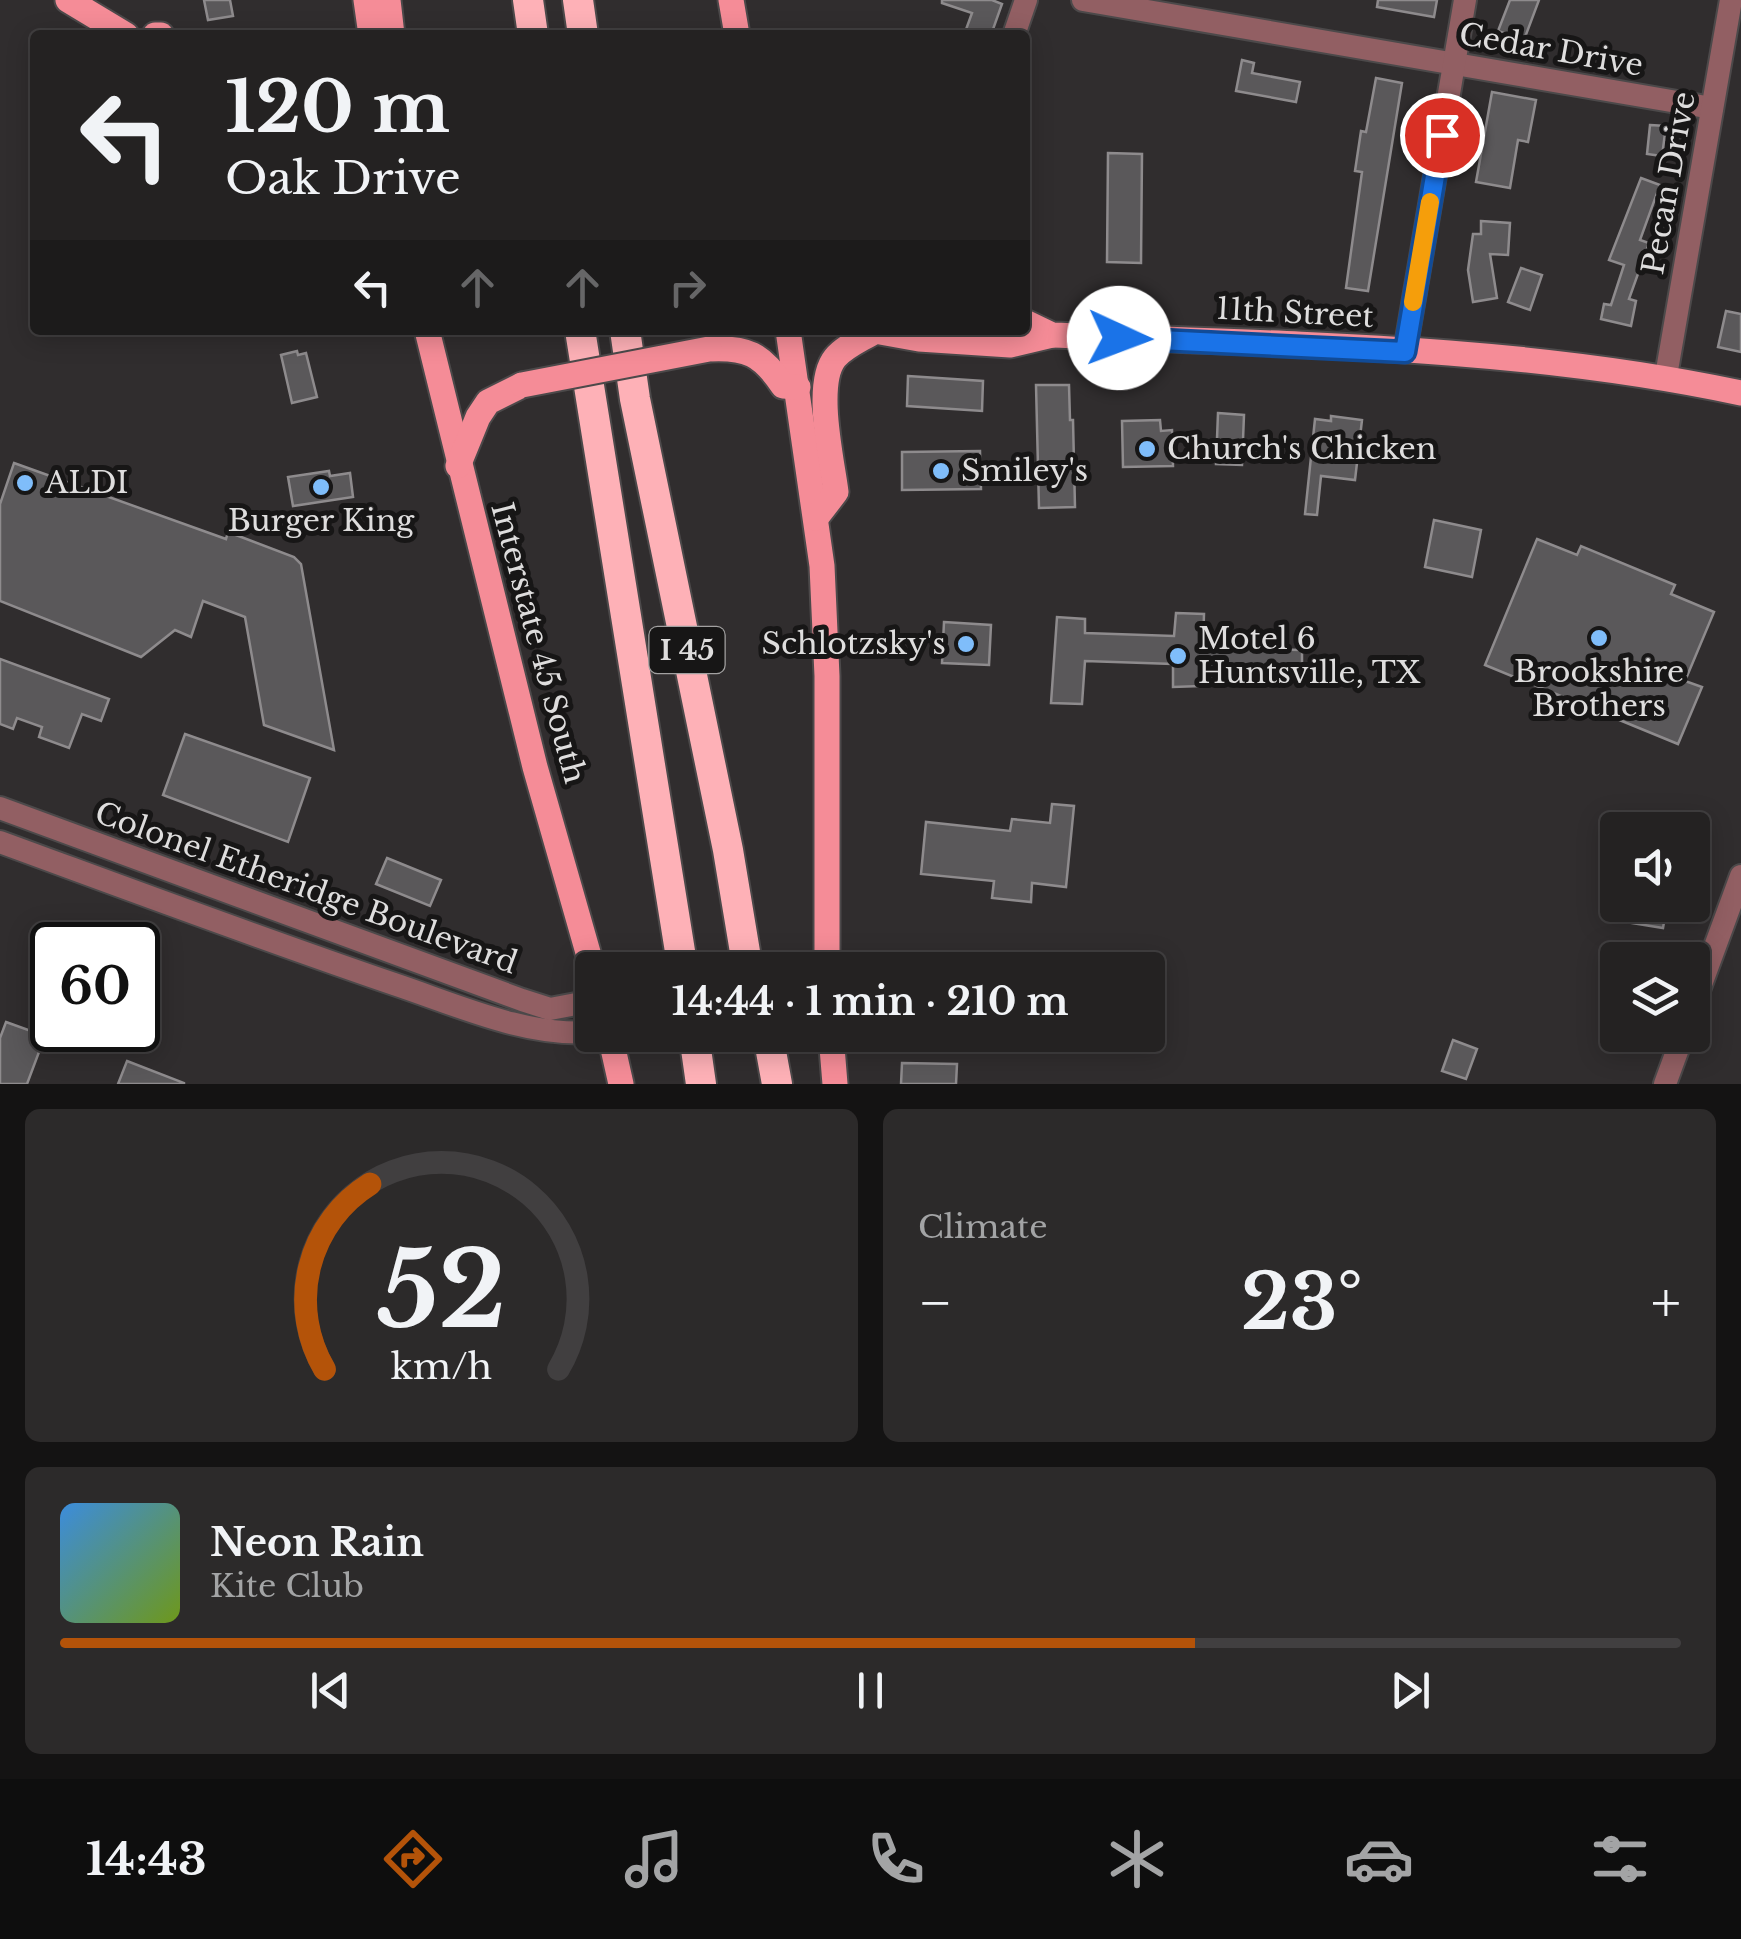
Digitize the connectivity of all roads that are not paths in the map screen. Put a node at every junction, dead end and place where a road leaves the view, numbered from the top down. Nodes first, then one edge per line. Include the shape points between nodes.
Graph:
1 (68, 0) edge
2 (528, 0) edge
3 (578, 0) edge
4 (731, 0) edge
5 (1026, 0) edge
6 (1084, 0) edge
7 (1465, 0) edge
8 (1730, 0) edge
9 (374, 2) edge
10 (118, 30) edge
11 (361, 30) edge
12 (371, 30) edge
13 (389, 30) edge
14 (532, 30) edge
15 (582, 30) edge
16 (737, 30) edge
17 (1016, 30) edge
18 (1454, 63) junction
19 (1712, 108) junction
20 (1030, 333) edge
21 (427, 335) edge
22 (581, 335) edge
23 (627, 335) edge
24 (789, 335) edge
25 (866, 335) edge
26 (896, 335) edge
27 (966, 336) edge
28 (1405, 352) junction
29 (1666, 376) junction
30 (798, 388) junction
31 (1741, 392) edge
32 (458, 466) junction
33 (816, 518) junction
34 (0, 808) edge
35 (45, 824) junction
36 (9, 845) edge
37 (1741, 876) edge
38 (303, 918) junction
39 (292, 949) junction
40 (587, 952) edge
41 (680, 952) edge
42 (747, 952) edge
43 (828, 952) edge
44 (1710, 960) edge
45 (575, 1004) edge
46 (575, 1033) edge
47 (614, 1052) edge
48 (696, 1052) edge
49 (760, 1052) edge
50 (771, 1052) edge
51 (832, 1052) edge
52 (1677, 1052) edge
53 (622, 1084) edge
54 (701, 1084) edge
55 (765, 1084) edge
56 (777, 1084) edge
57 (834, 1084) edge
58 (1665, 1084) edge

1 - 10 main road
2 - 14 highway
3 - 15 highway
4 - 16 main road
5 - 17 street
6 - 18 street, Cedar Drive
7 - 18 street
8 - 19 street, Pecan Drive
9 - 11 main road
9 - 12 main road
9 - 13 main road
18 - 19 street, Cedar Drive
18 - 28 street
19 - 29 street, Pecan Drive
20 - 28 main road, 11th Street
21 - 32 main road, Interstate 45 South
22 - 41 highway, I 45
23 - 42 highway, I 45
24 - 30 main road
25 - 33 main road via 832,362 825,388 836,492
26 - 27 main road, 11th Street
28 - 29 main road, 11th Street
29 - 31 main road, 11th Street
30 - 32 main road, bridge via 783,386 769,365 733,348 522,385 488,402
30 - 33 main road
32 - 40 main road, Interstate 45 South
33 - 43 main road via 827,676
34 - 35 street, Colonel Etheridge Boulevard
35 - 36 street
35 - 38 street, Colonel Etheridge Boulevard
36 - 39 street, Colonel Etheridge Boulevard
37 - 44 street
38 - 39 street
38 - 45 street, Colonel Etheridge Boulevard via 550,1009
39 - 46 street, Colonel Etheridge Boulevard via 510,1022
47 - 53 main road
48 - 54 highway
49 - 55 highway
50 - 56 highway
51 - 57 main road
52 - 58 street

